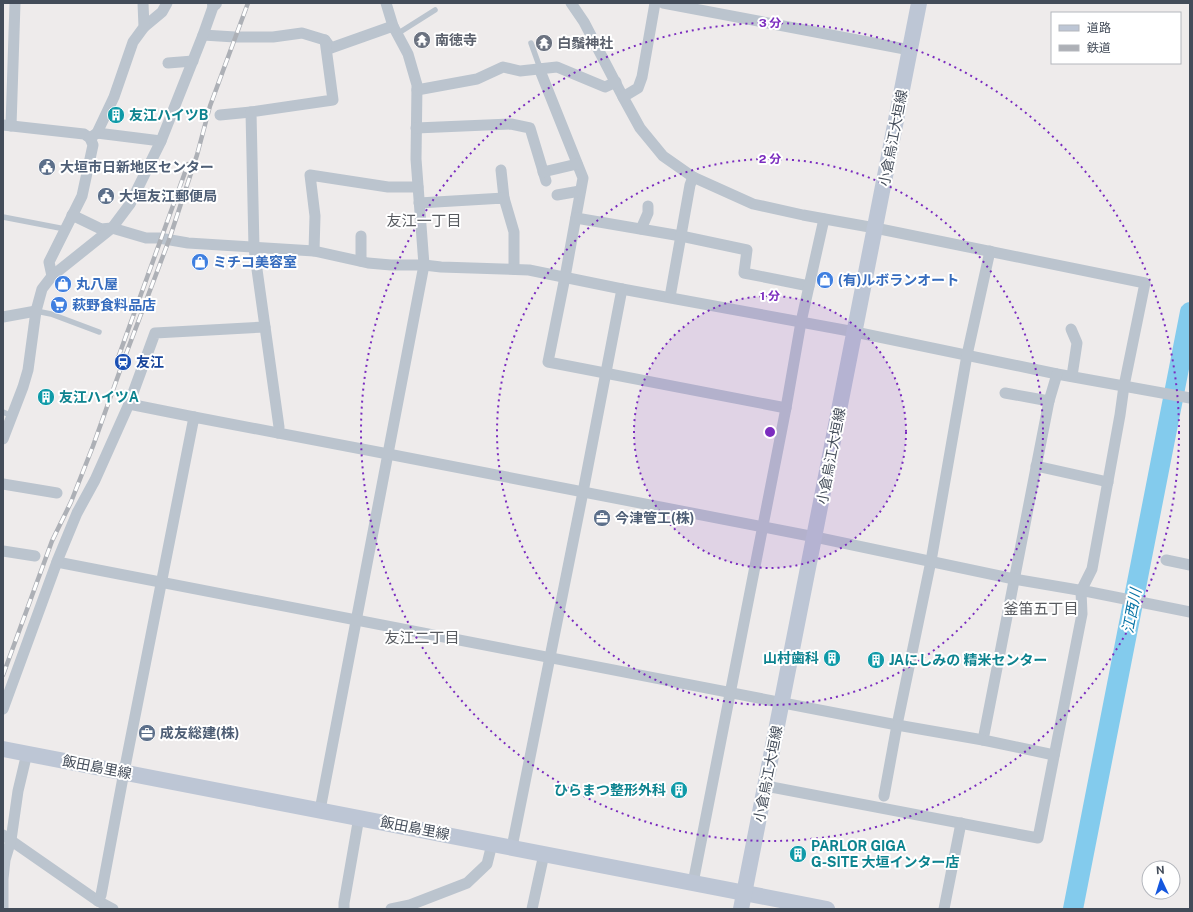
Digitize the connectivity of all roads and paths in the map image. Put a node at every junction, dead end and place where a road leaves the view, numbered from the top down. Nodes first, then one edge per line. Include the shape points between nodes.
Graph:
1 (15, 3) edge
2 (143, 3) edge
3 (167, 3) edge
4 (386, 3) edge
5 (571, 3) edge
6 (655, 3) edge
7 (663, 3) edge
8 (919, 3) edge
9 (215, 4) edge
10 (435, 10) dead end
11 (144, 27) junction
12 (395, 30) junction
13 (203, 35) junction
14 (325, 40) junction
15 (531, 43) dead end
16 (910, 50) junction
17 (193, 61) junction
18 (168, 63) dead end
19 (540, 68) junction
20 (616, 82) junction
21 (417, 90) junction
22 (624, 97) junction
23 (251, 112) junction
24 (220, 115) dead end
25 (7, 125) edge
26 (416, 128) junction
27 (93, 136) junction
28 (160, 141) junction
29 (577, 164) junction
30 (501, 170) dead end
31 (693, 177) junction
32 (418, 187) junction
33 (580, 191) junction
34 (557, 195) dead end
35 (504, 198) junction
36 (419, 203) junction
37 (648, 206) dead end
38 (72, 215) junction
39 (3, 217) edge
40 (576, 218) junction
41 (824, 219) junction
42 (112, 228) junction
43 (875, 228) junction
44 (65, 229) junction
45 (641, 229) junction
46 (361, 236) dead end
47 (681, 236) junction
48 (254, 248) junction
49 (314, 251) junction
50 (990, 251) junction
51 (361, 261) junction
52 (424, 265) junction
53 (514, 269) junction
54 (52, 276) junction
55 (565, 277) junction
56 (809, 286) junction
57 (622, 288) junction
58 (670, 297) junction
59 (36, 312) junction
60 (3, 317) edge
61 (801, 322) junction
62 (265, 327) junction
63 (1071, 329) dead end
64 (99, 332) dead end
65 (855, 332) junction
66 (967, 356) junction
67 (606, 373) junction
68 (1057, 374) junction
69 (1072, 376) junction
70 (1124, 386) junction
71 (1005, 393) dead end
72 (1189, 398) edge
73 (1049, 401) junction
74 (129, 404) junction
75 (786, 408) junction
76 (7, 414) edge
77 (194, 417) junction
78 (278, 433) junction
79 (3, 439) edge
80 (388, 454) junction
81 (1036, 466) junction
82 (1108, 482) junction
83 (3, 484) edge
84 (583, 492) junction
85 (57, 493) dead end
86 (763, 527) junction
87 (815, 537) junction
88 (3, 551) edge
89 (35, 556) dead end
90 (1166, 560) dead end
91 (931, 561) junction
92 (57, 562) junction
93 (1190, 565) edge
94 (1014, 579) junction
95 (162, 582) junction
96 (1086, 592) junction
97 (1190, 612) edge
98 (357, 620) junction
99 (550, 657) junction
100 (730, 692) junction
101 (782, 702) junction
102 (3, 709) edge
103 (897, 725) junction
104 (982, 740) junction
105 (3, 749) edge
106 (27, 754) junction
107 (1054, 755) junction
108 (124, 772) junction
109 (766, 786) junction
110 (884, 796) dead end
111 (320, 810) junction
112 (359, 817) junction
113 (961, 823) junction
114 (7, 837) edge
115 (492, 844) junction
116 (512, 847) junction
117 (544, 854) junction
118 (693, 883) junction
119 (744, 893) junction
120 (98, 901) junction
121 (3, 909) edge
122 (113, 909) edge
123 (344, 909) edge
124 (391, 909) edge
125 (532, 909) edge
126 (741, 909) edge
127 (827, 909) edge
128 (944, 909) edge

1 - 25 street
2 - 11 street
3 - 11 street via 162,12
4 - 12 street
5 - 20 street
6 - 22 street via 642,77 638,88
7 - 16 street
8 - 16 main road, 小倉烏江大垣線
9 - 13 street
10 - 12 lane
11 - 27 street via 133,42 114,96
12 - 14 street via 331,48
12 - 21 street via 408,54
13 - 14 street via 235,38 302,33
13 - 17 street
14 - 23 street via 333,100
15 - 19 lane
16 - 43 main road, 小倉烏江大垣線
17 - 18 street
17 - 28 street
19 - 20 street via 557,67 605,87
19 - 21 street via 520,71 503,67 477,78
19 - 29 street
20 - 22 street
21 - 26 street
22 - 31 street via 640,128 663,156
23 - 24 street
23 - 48 street
25 - 27 street
26 - 29 street via 511,124 530,128 545,177
26 - 32 street
27 - 28 street
27 - 38 street via 82,196
28 - 42 street via 130,204
29 - 33 street via 583,178
30 - 35 street
31 - 41 street via 753,204
31 - 47 street
32 - 36 street
32 - 49 street via 388,188 310,176 315,216
33 - 34 street
33 - 40 street
35 - 36 street
35 - 53 street via 514,232
36 - 52 street
37 - 45 street via 648,213
38 - 42 street via 100,229
38 - 44 street
39 - 44 lane
40 - 45 street
40 - 55 street
41 - 43 street
41 - 56 street
42 - 48 street via 146,238 188,244
42 - 54 street
43 - 50 street
43 - 65 main road, 小倉烏江大垣線
44 - 54 street via 49,262
45 - 47 street
46 - 51 street
47 - 56 street via 747,250 744,273
47 - 58 street
48 - 49 street
48 - 62 street
49 - 51 street
50 - 66 street
50 - 70 street via 1145,283
51 - 52 street via 391,265
52 - 53 street
52 - 80 street
53 - 55 street
54 - 59 street via 42,289
55 - 57 street
55 - 67 street via 548,362
56 - 61 street
57 - 58 street
57 - 67 street
58 - 61 street
59 - 60 street
59 - 64 lane via 51,314
59 - 76 street via 28,370 23,387
61 - 65 street
61 - 75 street
62 - 74 street via 155,333
62 - 78 street
63 - 69 street via 1077,343
65 - 66 street
65 - 87 main road, 小倉烏江大垣線
66 - 68 street
66 - 91 street
67 - 75 street
67 - 84 street
68 - 69 street
68 - 73 street
69 - 70 street
70 - 72 street
70 - 82 street
71 - 73 street
73 - 81 street
74 - 77 street
74 - 92 street via 95,480 77,513
75 - 86 street
76 - 79 street
77 - 78 street
77 - 95 street
78 - 80 street
80 - 84 street
80 - 98 street
81 - 82 street
81 - 94 street
82 - 96 street
83 - 85 street
84 - 86 street
84 - 99 street
86 - 87 street
86 - 100 street
87 - 91 street
87 - 101 main road, 小倉烏江大垣線
88 - 89 street
90 - 93 street
91 - 94 street
91 - 103 street
92 - 95 street
92 - 102 street
94 - 96 street
94 - 104 street
95 - 98 street
95 - 108 street
96 - 97 street
96 - 107 street
98 - 99 street
98 - 111 street
99 - 100 street
99 - 116 street
100 - 101 street
100 - 118 street
101 - 103 street
101 - 109 main road, 小倉烏江大垣線
103 - 104 street
103 - 110 street
104 - 107 street
105 - 106 main road, 飯田島里線
106 - 108 main road, 飯田島里線
106 - 114 street
107 - 113 street via 1038,838
108 - 111 main road, 飯田島里線
108 - 120 street via 102,895
109 - 113 street
109 - 119 main road, 小倉烏江大垣線
111 - 112 main road, 飯田島里線
112 - 115 main road, 飯田島里線
112 - 123 street
113 - 128 street
114 - 120 street
114 - 121 street
115 - 116 main road, 飯田島里線
115 - 124 street via 487,864 467,883 410,905
116 - 117 main road, 飯田島里線
117 - 118 main road, 飯田島里線
117 - 125 street
118 - 119 main road, 飯田島里線
119 - 126 main road, 小倉烏江大垣線
119 - 127 main road, 飯田島里線
120 - 122 street

